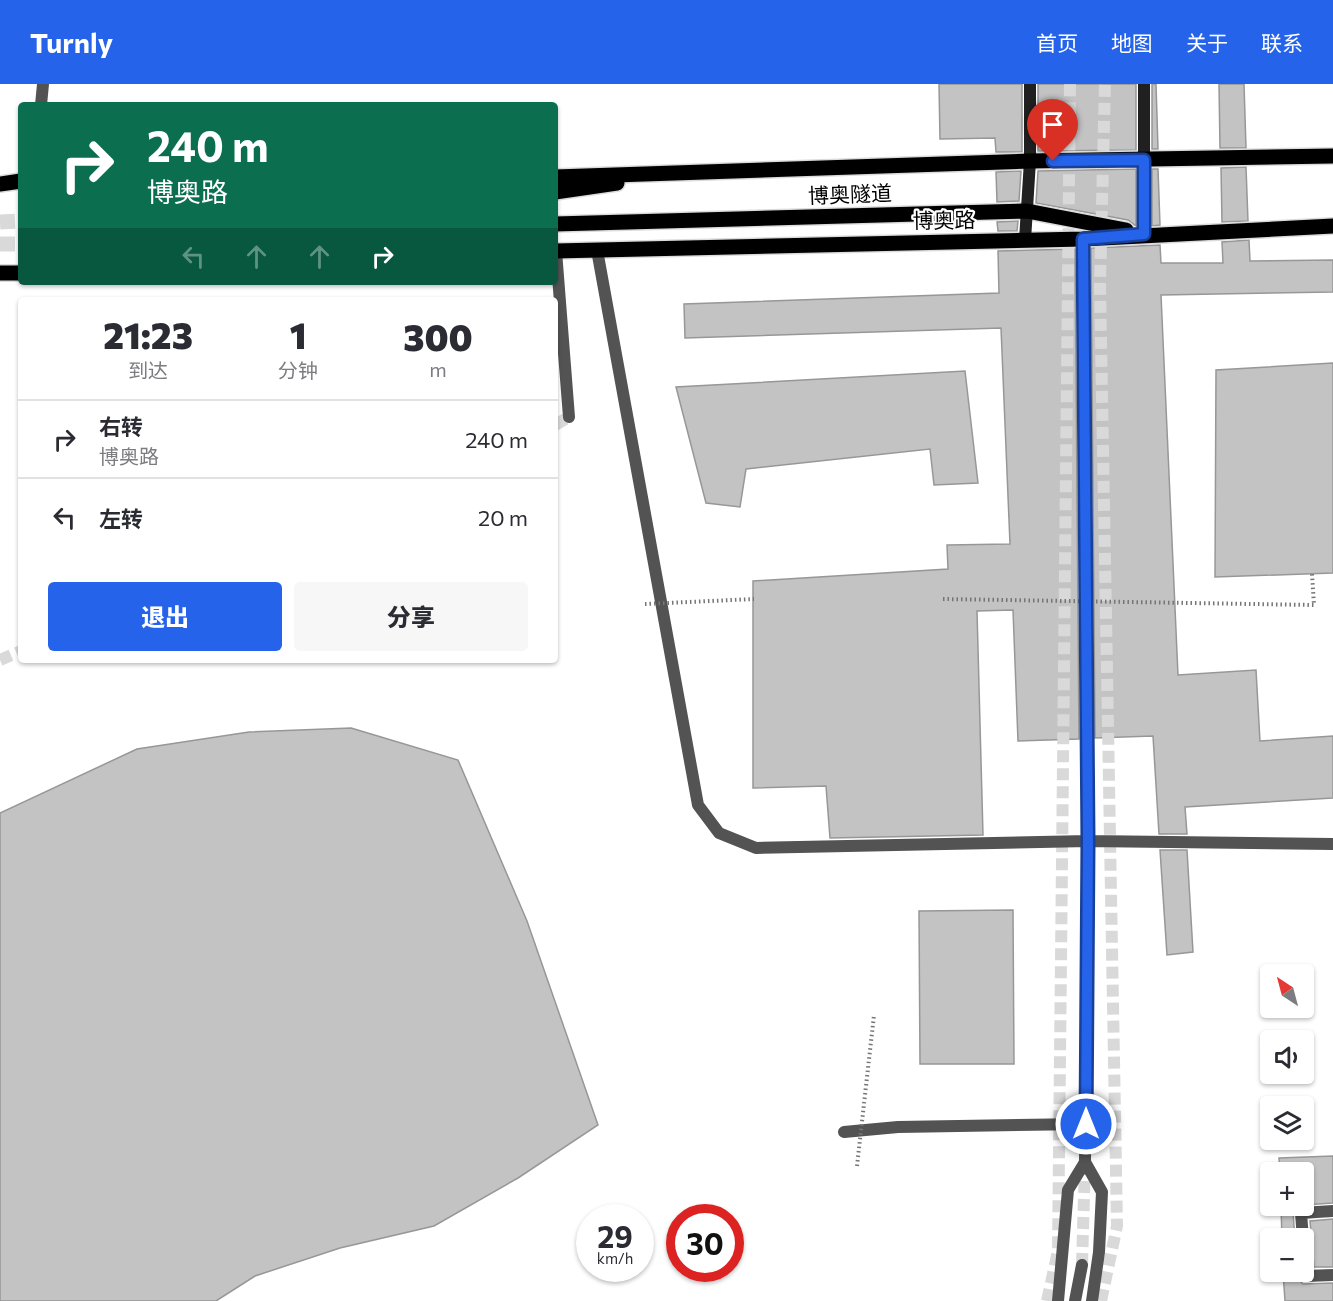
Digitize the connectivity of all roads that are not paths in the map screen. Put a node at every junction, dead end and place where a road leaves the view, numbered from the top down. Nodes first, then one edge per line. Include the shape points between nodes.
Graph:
1 (43, 84) edge
2 (1030, 84) edge
3 (1144, 84) edge
4 (41, 102) edge
5 (1333, 156) edge
6 (1144, 160) junction
7 (1030, 161) junction
8 (685, 172) junction
9 (558, 177) edge
10 (18, 181) edge
11 (0, 184) edge
12 (558, 192) edge
13 (1027, 211) junction
14 (558, 224) edge
15 (1333, 226) edge
16 (1144, 234) junction
17 (1083, 239) junction
18 (1025, 240) junction
19 (597, 250) junction
20 (558, 251) edge
21 (0, 273) edge
22 (18, 273) edge
23 (558, 285) edge
24 (569, 417) dead end
25 (1088, 841) junction
26 (1333, 844) edge
27 (1086, 1124) junction
28 (844, 1132) dead end
29 (1085, 1162) junction
30 (1333, 1210) edge
31 (1302, 1228) edge
32 (1082, 1265) tunnel mouth
33 (1333, 1275) edge
34 (1314, 1276) edge
35 (1058, 1301) edge
36 (1075, 1301) edge
37 (1092, 1301) edge

1 - 4 street
2 - 7 main road
3 - 6 main road
5 - 6 main road
6 - 7 main road
6 - 16 main road
7 - 8 main road
7 - 13 main road
8 - 9 main road
8 - 12 main road
10 - 11 main road
13 - 14 main road, 博奥隧道
13 - 16 main road, 博奥隧道
13 - 18 main road
15 - 16 main road, 博奥路
16 - 17 main road, 博奥路
17 - 18 main road, 博奥路
17 - 25 street
18 - 19 main road, 博奥路
19 - 20 main road, 博奥路
19 - 25 street via 698,805 719,833 756,848
21 - 22 main road
23 - 24 street
25 - 26 street
25 - 27 street
27 - 28 street via 898,1127
27 - 29 street
29 - 35 street via 1068,1190
29 - 37 street via 1102,1192
30 - 31 street via 1301,1213
32 - 36 street
33 - 34 street

